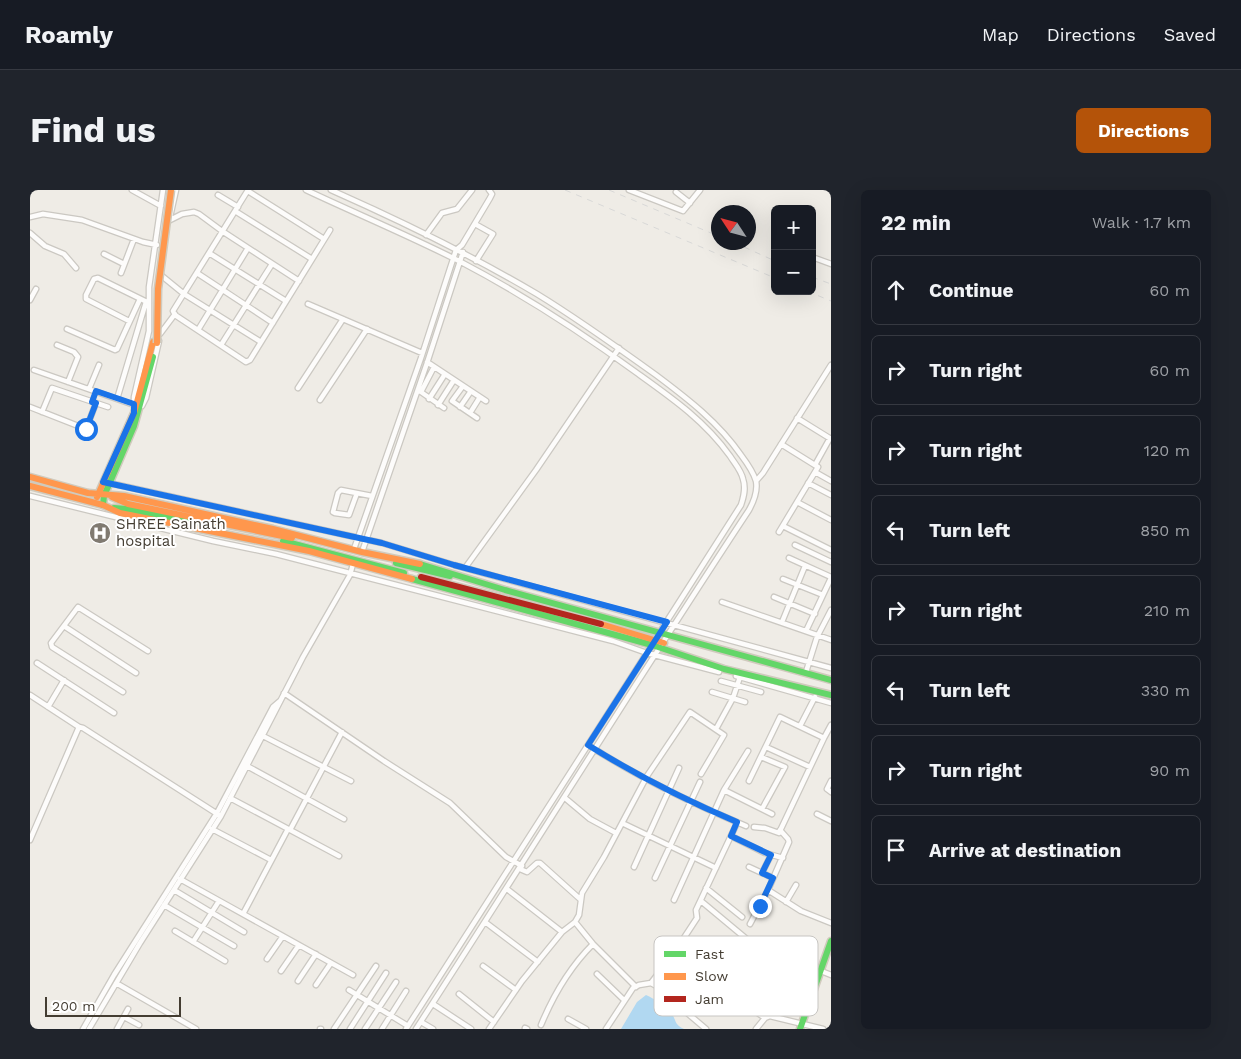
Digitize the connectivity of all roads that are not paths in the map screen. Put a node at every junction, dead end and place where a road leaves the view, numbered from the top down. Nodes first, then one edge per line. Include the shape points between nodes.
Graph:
1 (132, 190) edge
2 (163, 190) edge
3 (167, 190) edge
4 (171, 190) edge
5 (176, 190) edge
6 (248, 190) edge
7 (306, 190) edge
8 (331, 190) edge
9 (472, 190) edge
10 (489, 190) edge
11 (630, 190) edge
12 (697, 191) edge
13 (676, 192) dead end
14 (218, 195) dead end
15 (347, 197) junction
16 (690, 203) junction
17 (161, 206) junction
18 (343, 207) junction
19 (236, 209) junction
20 (30, 217) edge
21 (170, 220) junction
22 (475, 224) junction
23 (330, 230) dead end
24 (222, 231) junction
25 (30, 233) edge
26 (426, 235) junction
27 (134, 239) junction
28 (324, 239) junction
29 (156, 245) junction
30 (462, 245) junction
31 (166, 246) junction
32 (248, 248) junction
33 (456, 250) junction
34 (209, 253) junction
35 (463, 253) junction
36 (104, 254) dead end
37 (453, 258) junction
38 (816, 258) edge
39 (312, 259) junction
40 (476, 261) junction
41 (460, 262) junction
42 (124, 264) junction
43 (272, 264) junction
44 (831, 264) edge
45 (76, 268) dead end
46 (235, 269) junction
47 (121, 273) dead end
48 (197, 273) junction
49 (162, 276) junction
50 (299, 281) junction
51 (516, 283) junction
52 (260, 284) junction
53 (36, 289) dead end
54 (222, 289) junction
55 (512, 291) junction
56 (184, 294) junction
57 (31, 297) edge
58 (140, 299) junction
59 (286, 301) junction
60 (148, 303) junction
61 (308, 304) dead end
62 (246, 305) junction
63 (210, 310) junction
64 (175, 314) junction
65 (129, 320) junction
66 (343, 320) junction
67 (273, 323) junction
68 (234, 325) junction
69 (67, 329) dead end
70 (198, 330) junction
71 (367, 330) junction
72 (160, 334) junction
73 (261, 342) junction
74 (155, 343) junction
75 (57, 345) dead end
76 (221, 345) junction
77 (619, 348) junction
78 (421, 356) junction
79 (614, 356) junction
80 (427, 363) junction
81 (99, 366) dead end
82 (831, 366) edge
83 (434, 367) junction
84 (34, 370) dead end
85 (445, 374) junction
86 (58, 378) junction
87 (454, 380) junction
88 (68, 382) junction
89 (463, 386) junction
90 (54, 388) junction
91 (298, 388) dead end
92 (89, 389) junction
93 (96, 391) junction
94 (472, 391) junction
95 (480, 397) junction
96 (118, 399) junction
97 (320, 400) dead end
98 (429, 400) junction
99 (486, 401) dead end
100 (94, 403) junction
101 (135, 405) junction
102 (438, 405) junction
103 (108, 407) dead end
104 (460, 407) junction
105 (30, 408) edge
106 (444, 408) dead end
107 (42, 412) junction
108 (136, 413) junction
109 (470, 413) junction
110 (477, 418) dead end
111 (798, 418) junction
112 (86, 429) junction
113 (91, 431) dead end
114 (831, 438) edge
115 (781, 444) junction
116 (388, 453) junction
117 (395, 456) junction
118 (815, 465) junction
119 (815, 472) junction
120 (30, 477) edge
121 (756, 481) junction
122 (831, 481) edge
123 (106, 482) junction
124 (808, 483) junction
125 (30, 486) edge
126 (357, 493) junction
127 (30, 496) edge
128 (104, 496) junction
129 (372, 496) junction
130 (831, 496) edge
131 (797, 502) junction
132 (102, 505) junction
133 (831, 520) edge
134 (783, 526) junction
135 (780, 532) dead end
136 (358, 538) junction
137 (367, 540) junction
138 (795, 545) dead end
139 (354, 549) junction
140 (831, 550) edge
141 (362, 552) junction
142 (789, 558) dead end
143 (831, 562) edge
144 (353, 564) junction
145 (805, 566) junction
146 (465, 568) junction
147 (698, 572) junction
148 (351, 573) junction
149 (706, 576) junction
150 (831, 577) edge
151 (783, 579) dead end
152 (797, 585) junction
153 (823, 595) junction
154 (774, 597) dead end
155 (722, 602) dead end
156 (790, 603) junction
157 (831, 610) edge
158 (815, 614) junction
159 (667, 622) junction
160 (782, 622) junction
161 (675, 624) junction
162 (64, 626) junction
163 (806, 631) junction
164 (817, 637) junction
165 (657, 638) junction
166 (831, 640) edge
167 (665, 641) junction
168 (148, 651) dead end
169 (647, 653) junction
170 (655, 655) junction
171 (809, 662) junction
172 (37, 663) dead end
173 (831, 668) edge
174 (806, 672) junction
175 (136, 673) dead end
176 (740, 677) junction
177 (64, 680) junction
178 (831, 680) edge
179 (720, 681) dead end
180 (737, 686) junction
181 (816, 691) junction
182 (124, 692) dead end
183 (712, 692) dead end
184 (761, 692) dead end
185 (284, 693) junction
186 (30, 695) edge
187 (831, 695) edge
188 (733, 698) junction
189 (815, 699) junction
190 (280, 701) junction
191 (745, 702) dead end
192 (831, 704) edge
193 (48, 707) junction
194 (114, 713) dead end
195 (831, 725) edge
196 (800, 726) junction
197 (79, 727) junction
198 (716, 729) junction
199 (342, 732) junction
200 (263, 736) junction
201 (824, 738) junction
202 (588, 745) junction
203 (766, 747) junction
204 (596, 750) junction
205 (748, 751) dead end
206 (761, 757) junction
207 (789, 758) junction
208 (247, 766) junction
209 (324, 766) junction
210 (785, 766) junction
211 (810, 767) junction
212 (679, 768) dead end
213 (701, 774) dead end
214 (645, 779) junction
215 (351, 781) dead end
216 (831, 781) edge
217 (700, 782) dead end
218 (749, 782) dead end
219 (724, 790) junction
220 (669, 791) junction
221 (831, 792) edge
222 (230, 798) junction
223 (306, 798) junction
224 (565, 798) junction
225 (691, 803) junction
226 (762, 809) junction
227 (714, 812) junction
228 (219, 814) junction
229 (772, 814) dead end
230 (817, 814) dead end
231 (344, 819) dead end
232 (831, 821) edge
233 (737, 822) junction
234 (622, 823) junction
235 (746, 826) dead end
236 (754, 827) dead end
237 (212, 829) junction
238 (289, 829) junction
239 (780, 830) junction
240 (616, 834) junction
241 (647, 835) junction
242 (731, 836) junction
243 (30, 840) edge
244 (670, 846) junction
245 (771, 855) junction
246 (339, 856) dead end
247 (693, 858) junction
248 (783, 858) junction
249 (271, 860) junction
250 (513, 861) junction
251 (634, 867) dead end
252 (749, 867) dead end
253 (521, 868) junction
254 (716, 868) junction
255 (762, 873) junction
256 (655, 878) dead end
257 (773, 878) junction
258 (180, 879) junction
259 (796, 885) dead end
260 (706, 888) junction
261 (507, 889) junction
262 (174, 890) junction
263 (768, 890) junction
264 (580, 899) junction
265 (674, 900) dead end
266 (219, 901) junction
267 (701, 901) junction
268 (786, 902) junction
269 (164, 905) junction
270 (212, 912) junction
271 (243, 914) junction
272 (742, 917) dead end
273 (485, 922) junction
274 (575, 922) junction
275 (831, 923) edge
276 (750, 924) dead end
277 (202, 928) junction
278 (174, 931) dead end
279 (244, 932) dead end
280 (562, 932) junction
281 (283, 936) junction
282 (685, 936) edge
283 (743, 936) edge
284 (193, 942) junction
285 (593, 944) junction
286 (831, 944) edge
287 (299, 945) junction
288 (234, 946) dead end
289 (316, 954) junction
290 (267, 959) dead end
291 (225, 961) dead end
292 (538, 962) junction
293 (331, 963) junction
294 (376, 966) dead end
295 (483, 966) dead end
296 (281, 971) dead end
297 (821, 971) junction
298 (386, 973) dead end
299 (598, 974) dead end
300 (353, 975) dead end
301 (831, 975) edge
302 (654, 979) edge
303 (818, 979) edge
304 (298, 981) dead end
305 (116, 982) junction
306 (396, 982) dead end
307 (651, 983) junction
308 (316, 985) dead end
309 (654, 985) edge
310 (636, 987) junction
311 (348, 990) dead end
312 (516, 990) junction
313 (406, 991) dead end
314 (459, 994) dead end
315 (356, 995) junction
316 (624, 1000) junction
317 (367, 1002) junction
318 (432, 1004) junction
319 (128, 1008) dead end
320 (378, 1008) junction
321 (390, 1016) junction
322 (691, 1016) edge
323 (762, 1016) edge
324 (124, 1017) junction
325 (765, 1018) junction
326 (568, 1019) dead end
327 (421, 1022) junction
328 (494, 1022) junction
329 (139, 1025) dead end
330 (540, 1025) dead end
331 (800, 1026) edge
332 (407, 1028) edge
333 (83, 1029) edge
334 (89, 1029) edge
335 (117, 1029) edge
336 (196, 1029) edge
337 (334, 1029) edge
338 (350, 1029) edge
339 (365, 1029) edge
340 (382, 1029) edge
341 (416, 1029) edge
342 (433, 1029) edge
343 (471, 1029) edge
344 (489, 1029) edge
345 (585, 1029) edge
346 (606, 1029) edge
347 (706, 1029) edge
348 (756, 1029) edge
349 (823, 1029) edge

1 - 17 street
2 - 17 street
3 - 74 main road via 154,289
4 - 74 main road, bridge via 158,289
5 - 21 street
6 - 19 street
6 - 28 street
7 - 18 street
8 - 15 street
9 - 26 street via 457,209 442,213
10 - 22 street via 492,194
11 - 16 street via 683,211
12 - 16 street
13 - 16 street
14 - 19 street
15 - 18 street
15 - 26 street
17 - 29 street
18 - 37 street
19 - 24 street
19 - 39 street
20 - 27 street via 44,214 82,220
21 - 24 street via 194,212
21 - 31 street
22 - 30 street
22 - 40 street via 493,234
23 - 28 street
24 - 32 street
24 - 34 street
25 - 45 street via 45,246 64,254
26 - 33 street
27 - 29 street
27 - 42 street
28 - 39 street
29 - 31 street
29 - 60 street
30 - 33 street
30 - 35 street
31 - 49 street
32 - 43 street
32 - 46 street
33 - 35 street
33 - 37 street
34 - 46 street
34 - 48 street
35 - 40 street
35 - 41 street
36 - 42 street
37 - 41 street
37 - 78 street
38 - 44 street
39 - 50 street
40 - 51 street
41 - 55 street
41 - 80 street
42 - 47 street
43 - 50 street
43 - 52 street
46 - 52 street
46 - 54 street
48 - 54 street
48 - 56 street
49 - 56 street
49 - 72 street
50 - 59 street
51 - 55 street
51 - 77 street
52 - 59 street
52 - 62 street
53 - 57 street
54 - 62 street
54 - 63 street
55 - 79 street
56 - 63 street
56 - 64 street via 173,311
58 - 60 street
58 - 65 street
58 - 65 street via 98,278 94,279 86,299
59 - 67 street
60 - 96 street
60 - 101 street via 147,341
61 - 66 street
62 - 67 street
62 - 68 street
63 - 68 street
63 - 70 street
64 - 70 street
64 - 72 street
65 - 69 street via 115,350
66 - 71 street
66 - 91 street
67 - 73 street
68 - 73 street
68 - 76 street
70 - 76 street
71 - 78 street
71 - 97 street
72 - 108 street via 146,398
73 - 76 street via 246,362
74 - 101 main road
74 - 108 main road
75 - 88 street via 78,357
77 - 79 street
77 - 121 street via 713,421 733,443
78 - 80 street
78 - 116 street
79 - 146 street
79 - 147 street via 707,427 741,472 745,490 741,505
80 - 83 street
80 - 117 street
81 - 92 street
82 - 111 street
83 - 85 street
83 - 98 street via 421,392
84 - 86 street
85 - 87 street
85 - 98 street
86 - 88 street
86 - 90 street
87 - 89 street
87 - 102 street
88 - 92 street
89 - 94 street
89 - 104 street via 452,401
90 - 100 street
90 - 107 street via 51,388
92 - 93 street
93 - 96 street
93 - 100 street
94 - 95 street
94 - 104 street
95 - 99 street
95 - 109 street
96 - 101 street
98 - 102 street
100 - 103 street
100 - 112 street
101 - 108 main road
102 - 106 street
104 - 109 street
105 - 107 street
107 - 112 street
108 - 123 main road
109 - 110 street
111 - 114 street
111 - 115 street
112 - 113 street
114 - 118 street
115 - 118 street
115 - 121 street
116 - 117 street
116 - 129 street
117 - 137 street
118 - 119 street via 818,467
119 - 122 street
119 - 124 street
120 - 128 main road
121 - 149 street via 756,494 749,510
123 - 128 main road
123 - 136 street
124 - 130 street
124 - 131 street
125 - 132 main road
126 - 126 street via 339,491 333,512 349,515
126 - 129 street
127 - 148 street
128 - 132 main road
128 - 139 main road via 124,496
128 - 165 main road via 458,578
129 - 136 street
131 - 133 street
131 - 134 street
132 - 144 main road via 120,513 309,551
132 - 165 main road via 311,547
134 - 135 street
134 - 140 street
136 - 137 street
136 - 139 street
137 - 141 street
137 - 146 street
138 - 143 street
139 - 141 main road
141 - 165 main road via 430,566
142 - 145 street
144 - 148 street
144 - 165 main road
145 - 150 street
145 - 152 street
146 - 159 street
147 - 149 street
147 - 159 street
148 - 169 street
148 - 185 street
149 - 161 street
150 - 153 street
151 - 152 street
152 - 153 street
152 - 156 street
153 - 158 street
154 - 156 street
155 - 160 street
156 - 158 street
156 - 160 street
157 - 164 street
158 - 163 street
159 - 161 street
159 - 165 street
160 - 163 street
161 - 167 street
161 - 171 street
162 - 168 street via 78,607
162 - 175 street
162 - 182 street via 52,647
163 - 164 street
164 - 166 street
164 - 171 street
165 - 167 main road
165 - 167 main road
165 - 169 street
167 - 170 street
167 - 174 main road
167 - 181 main road via 724,669
169 - 170 street
169 - 202 street
170 - 176 street
170 - 204 street
171 - 173 street
171 - 174 street
172 - 177 street
174 - 178 main road
176 - 180 street
176 - 189 street
177 - 193 street
177 - 194 street
179 - 180 street
180 - 184 street
180 - 188 street
181 - 187 main road
181 - 189 street
183 - 188 street
185 - 190 street
185 - 199 street
186 - 193 street
188 - 191 street
188 - 198 street
189 - 192 street
189 - 196 street
190 - 200 street
190 - 228 street via 273,707
193 - 197 street
195 - 201 street
196 - 201 street
196 - 203 street via 780,717
197 - 228 street
197 - 243 street
198 - 213 street via 724,738
198 - 214 street via 690,712
199 - 209 street
199 - 250 street via 450,804
200 - 208 street
200 - 209 street
201 - 211 street
202 - 204 street
202 - 250 street
203 - 206 street
203 - 207 street
204 - 214 street
204 - 224 street
205 - 219 street
206 - 210 street
206 - 218 street
207 - 210 street
207 - 211 street
208 - 222 street
208 - 223 street
209 - 215 street
209 - 223 street
210 - 226 street
211 - 239 street
212 - 220 street
214 - 220 street
214 - 234 street
216 - 221 street via 827,788
217 - 225 street
219 - 226 street
219 - 227 street
220 - 225 street
220 - 241 street
222 - 228 street
222 - 238 street
223 - 231 street
223 - 238 street
224 - 240 street via 590,819
224 - 253 street
225 - 227 street
225 - 244 street
226 - 229 street
227 - 233 street
227 - 247 street
228 - 237 street
228 - 333 street via 114,975
230 - 232 street
233 - 235 street
233 - 242 street
234 - 240 street
234 - 241 street
236 - 239 street via 779,833
237 - 249 street
237 - 258 street
238 - 246 street
238 - 249 street
239 - 248 street via 789,842
240 - 264 street
241 - 244 street
241 - 251 street
242 - 245 street
242 - 254 street
244 - 247 street
244 - 256 street
245 - 248 street
245 - 255 street
247 - 254 street
247 - 265 street
248 - 257 street
249 - 271 street
250 - 253 street
250 - 332 street
252 - 255 street
253 - 261 street
253 - 264 street via 527,872 540,863
254 - 260 street
255 - 257 street
257 - 263 street
258 - 262 street
258 - 266 street
259 - 268 street
260 - 267 street
260 - 272 street
261 - 273 street
261 - 280 street
262 - 269 street
262 - 270 street
263 - 268 street
263 - 276 street
264 - 274 street
266 - 270 street
266 - 271 street
267 - 282 street via 696,910 697,918
267 - 283 street
268 - 275 street
269 - 277 street
269 - 305 street
270 - 277 street
270 - 279 street
271 - 281 street
273 - 292 street
273 - 318 street
274 - 280 street
274 - 285 street
277 - 284 street
277 - 288 street
278 - 284 street
280 - 292 street
281 - 287 street
281 - 290 street
284 - 291 street
285 - 310 street
285 - 330 street via 557,992
286 - 297 main road
287 - 289 street
287 - 296 street
289 - 293 street
289 - 304 street
292 - 312 street
293 - 300 street
293 - 308 street
294 - 315 street
295 - 312 street
297 - 301 street
297 - 303 main road
298 - 317 street
299 - 316 street
302 - 307 street
305 - 334 street
305 - 336 street
306 - 320 street
307 - 309 street
307 - 310 street
310 - 316 street
311 - 315 street
312 - 328 street
313 - 321 street
314 - 328 street
315 - 317 street
315 - 337 street
316 - 346 street
317 - 320 street
317 - 338 street
318 - 327 street
318 - 343 street
319 - 324 street
320 - 321 street
320 - 339 street
321 - 332 street
321 - 340 street
322 - 347 street
323 - 325 street
324 - 329 street
324 - 335 street
325 - 331 street via 770,1016
325 - 348 street
326 - 345 street
327 - 341 street
327 - 342 street
328 - 344 street
331 - 349 street

